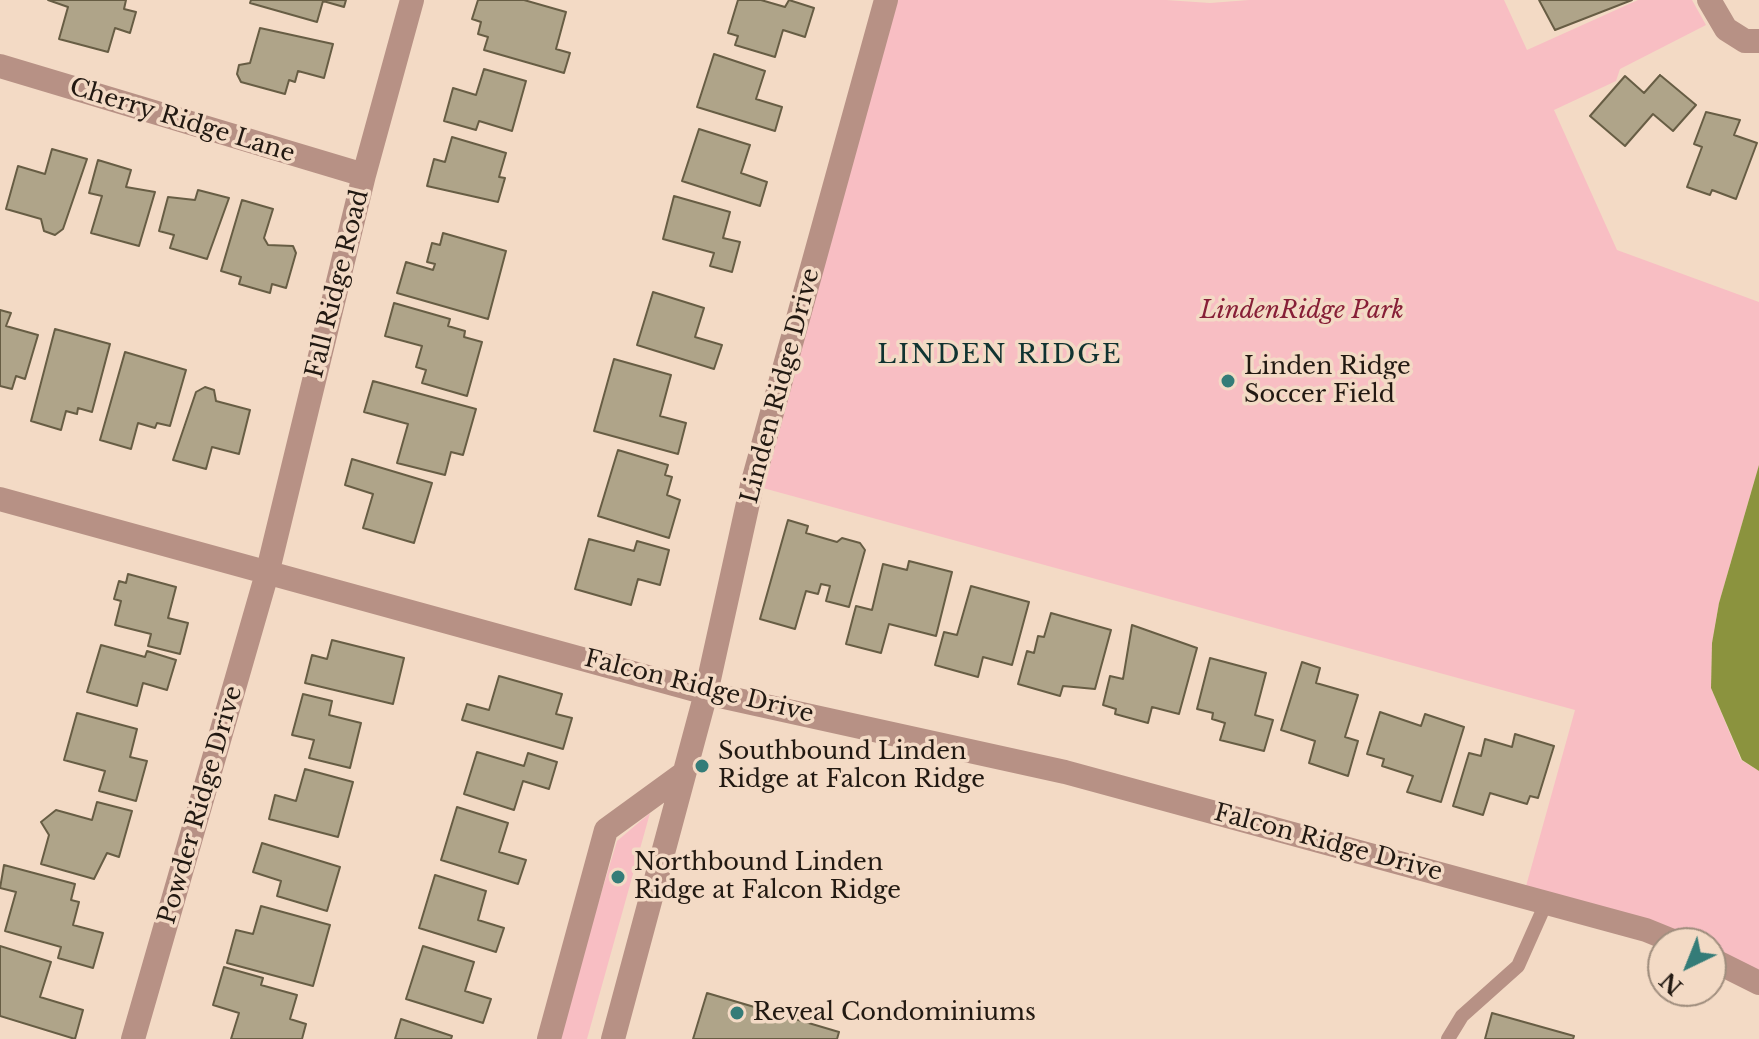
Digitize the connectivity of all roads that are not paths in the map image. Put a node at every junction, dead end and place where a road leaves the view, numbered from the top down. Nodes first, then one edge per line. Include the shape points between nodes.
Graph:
1 (412, 0) edge
2 (886, 0) edge
3 (1709, 0) edge
4 (1759, 41) edge
5 (0, 66) edge
6 (364, 175) junction
7 (0, 499) edge
8 (268, 570) junction
9 (706, 693) junction
10 (683, 774) junction
11 (1546, 903) junction
12 (1647, 930) edge
13 (1727, 967) edge
14 (1759, 983) edge
15 (133, 1039) edge
16 (549, 1039) edge
17 (613, 1039) edge
18 (1448, 1039) edge

1 - 6 street, Fall Ridge Road
2 - 9 street, Linden Ridge Drive via 752,485
3 - 4 street via 1726,29 1745,41
5 - 6 street, Cherry Ridge Lane
6 - 8 street, Fall Ridge Road
7 - 8 street, Falcon Ridge Drive
8 - 9 street, Falcon Ridge Drive
8 - 15 street, Powder Ridge Drive
9 - 10 street, Linden Ridge Drive
9 - 11 street, Falcon Ridge Drive via 1065,772
10 - 16 street via 606,830
10 - 17 street, Linden Ridge Drive
11 - 12 street, Falcon Ridge Drive
11 - 18 lane via 1518,966 1462,1016
13 - 14 street

